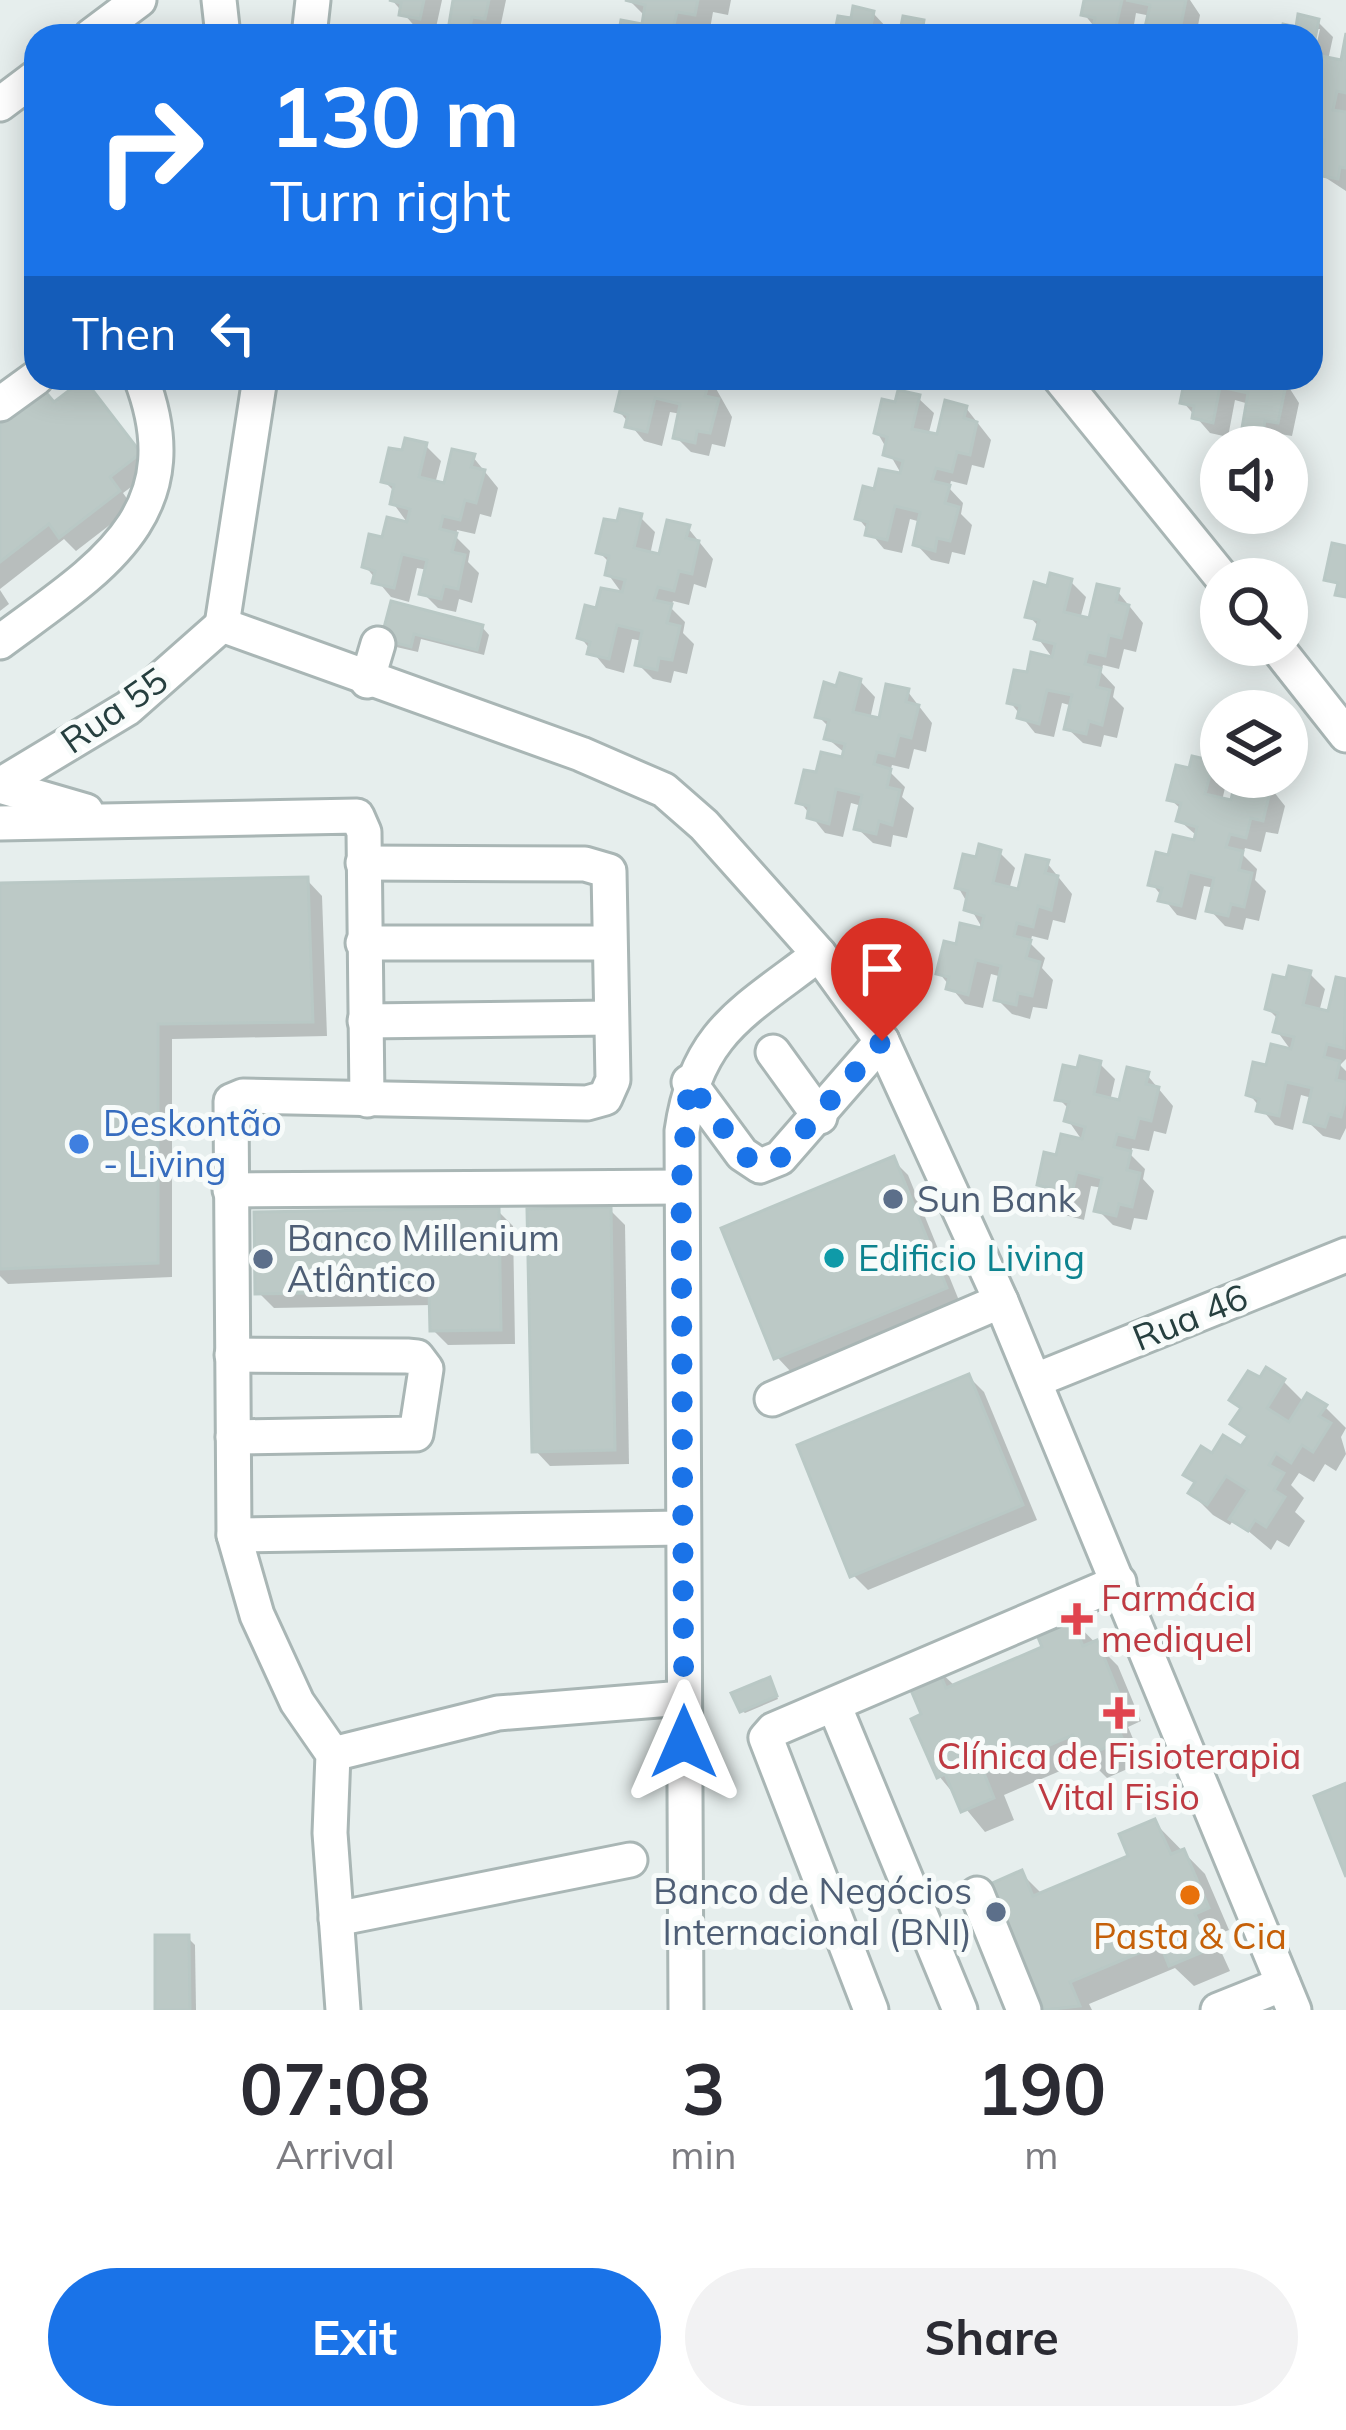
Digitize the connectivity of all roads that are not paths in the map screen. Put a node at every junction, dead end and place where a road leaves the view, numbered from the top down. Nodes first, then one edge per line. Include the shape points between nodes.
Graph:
1 (139, 0) edge
2 (107, 24) edge
3 (144, 390) edge
4 (258, 390) edge
5 (1070, 390) edge
6 (1206, 558) edge
7 (222, 625) junction
8 (0, 642) edge
9 (378, 644) dead end
10 (1292, 666) edge
11 (367, 681) junction
12 (1346, 735) edge
13 (0, 786) edge
14 (122, 822) junction
15 (0, 823) edge
16 (363, 863) junction
17 (609, 943) junction
18 (363, 944) junction
19 (820, 954) junction
20 (611, 1018) junction
21 (365, 1021) junction
22 (882, 1041) junction
23 (773, 1052) dead end
24 (689, 1082) junction
25 (367, 1100) junction
26 (820, 1118) junction
27 (681, 1187) junction
28 (230, 1190) junction
29 (1346, 1255) edge
30 (1000, 1301) junction
31 (232, 1355) junction
32 (1036, 1380) junction
33 (772, 1399) dead end
34 (233, 1437) junction
35 (682, 1528) junction
36 (234, 1535) junction
37 (1119, 1582) junction
38 (683, 1698) junction
39 (834, 1705) junction
40 (333, 1754) junction
41 (630, 1860) dead end
42 (977, 1894) dead end
43 (336, 1919) junction
44 (1288, 1997) edge
45 (343, 2010) edge
46 (686, 2010) edge
47 (871, 2010) edge
48 (960, 2010) edge
49 (1024, 2010) edge
50 (1218, 2010) edge

1 - 2 street
3 - 8 street via 156,449 136,530
4 - 7 street
5 - 6 street
7 - 11 street
7 - 13 street, Rua 55 via 128,708
9 - 11 street
10 - 12 street
11 - 19 street via 664,790
13 - 14 street
14 - 15 street
14 - 16 street via 357,816
16 - 17 street via 604,867 613,878
16 - 18 street
17 - 18 street
17 - 20 street
18 - 21 street
19 - 22 street
19 - 24 street via 706,1049
20 - 21 street
20 - 25 street via 613,1080 605,1098
21 - 25 street
22 - 26 street
22 - 30 street
23 - 26 street
24 - 26 street via 742,1154 760,1166 780,1158
24 - 27 street
25 - 28 street via 237,1097
27 - 28 street
27 - 35 street
28 - 31 street
29 - 32 street, Rua 46
30 - 32 street
30 - 33 street
31 - 34 street
31 - 34 street via 407,1356 426,1369 416,1434
32 - 37 street
34 - 36 street
35 - 36 street
35 - 38 street
36 - 40 street via 267,1637
37 - 39 street
37 - 44 street
38 - 40 street via 499,1713
38 - 46 street
39 - 47 street via 773,1730 765,1744
39 - 48 street
40 - 43 street
41 - 43 street
42 - 49 street
43 - 45 street
44 - 50 street

